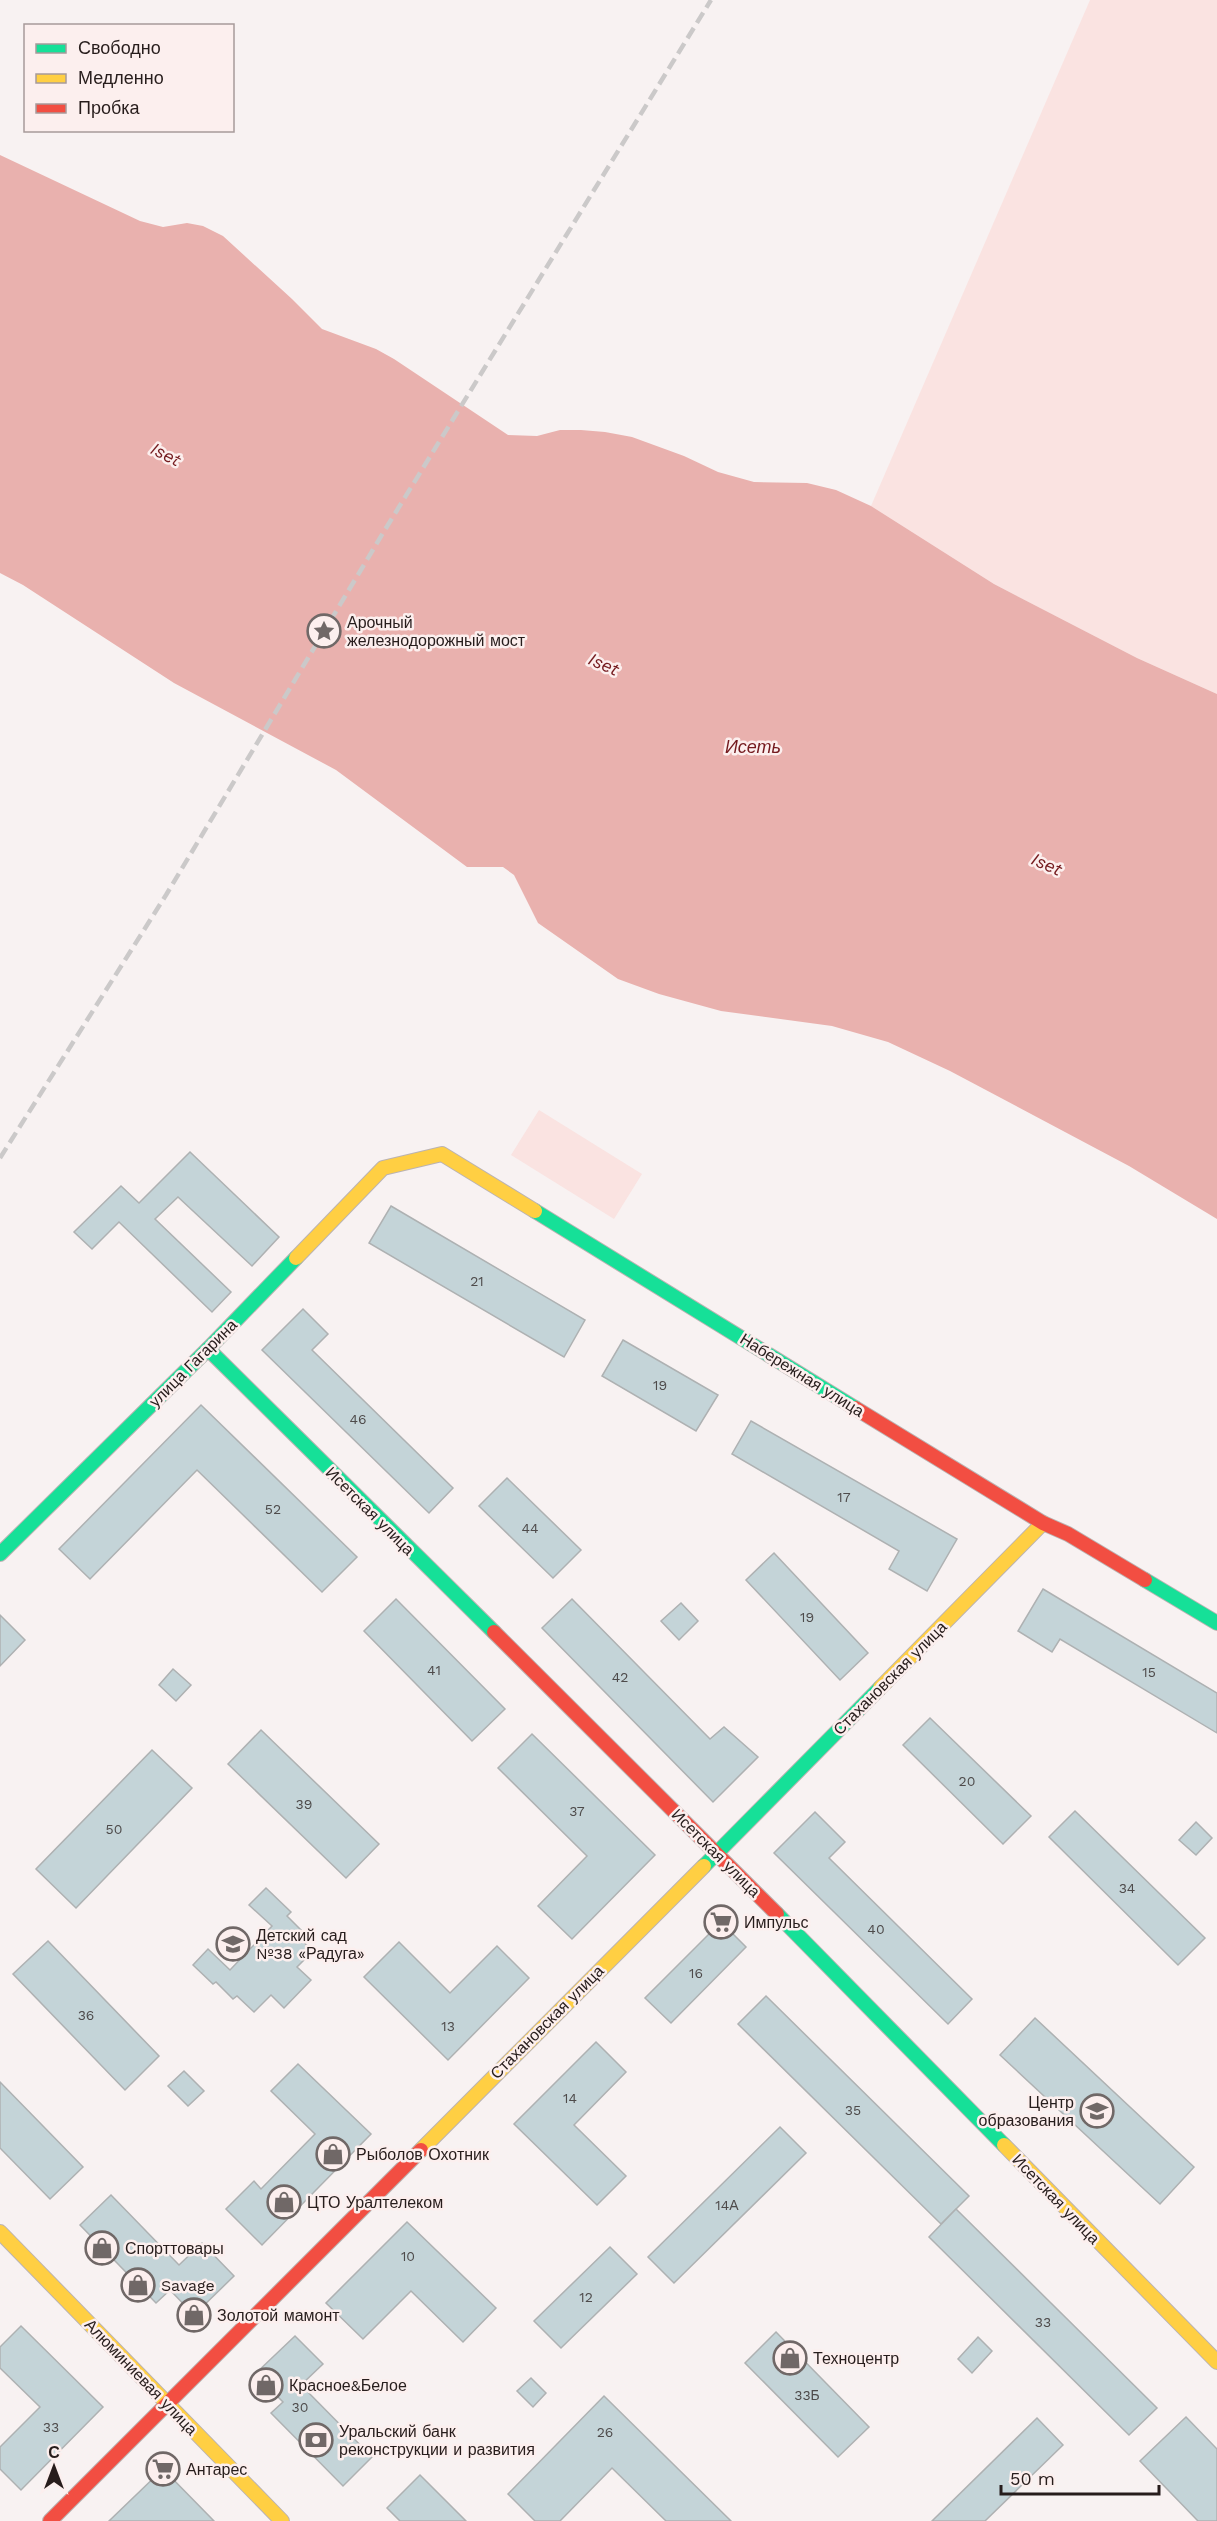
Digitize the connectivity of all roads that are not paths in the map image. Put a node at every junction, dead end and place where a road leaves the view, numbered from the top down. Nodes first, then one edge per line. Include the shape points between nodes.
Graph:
1 (383, 1168) joint
2 (208, 1349) junction
3 (1043, 1523) junction
4 (0, 1554) edge
5 (1217, 1623) edge
6 (717, 1853) junction
7 (0, 2232) edge
8 (1217, 2362) edge
9 (167, 2404) junction
10 (50, 2521) edge
11 (282, 2521) edge

1 - 2 street, улица Гагарина
1 - 3 street, Набережная улица via 442,1154
2 - 4 street, улица Гагарина
2 - 6 street, Исетская улица
3 - 5 street, Набережная улица
3 - 6 street, Стахановская улица
6 - 8 street, Исетская улица
6 - 9 street, Стахановская улица
7 - 9 street, Алюминиевая улица
9 - 10 street, Стахановская улица
9 - 11 street, Алюминиевая улица

